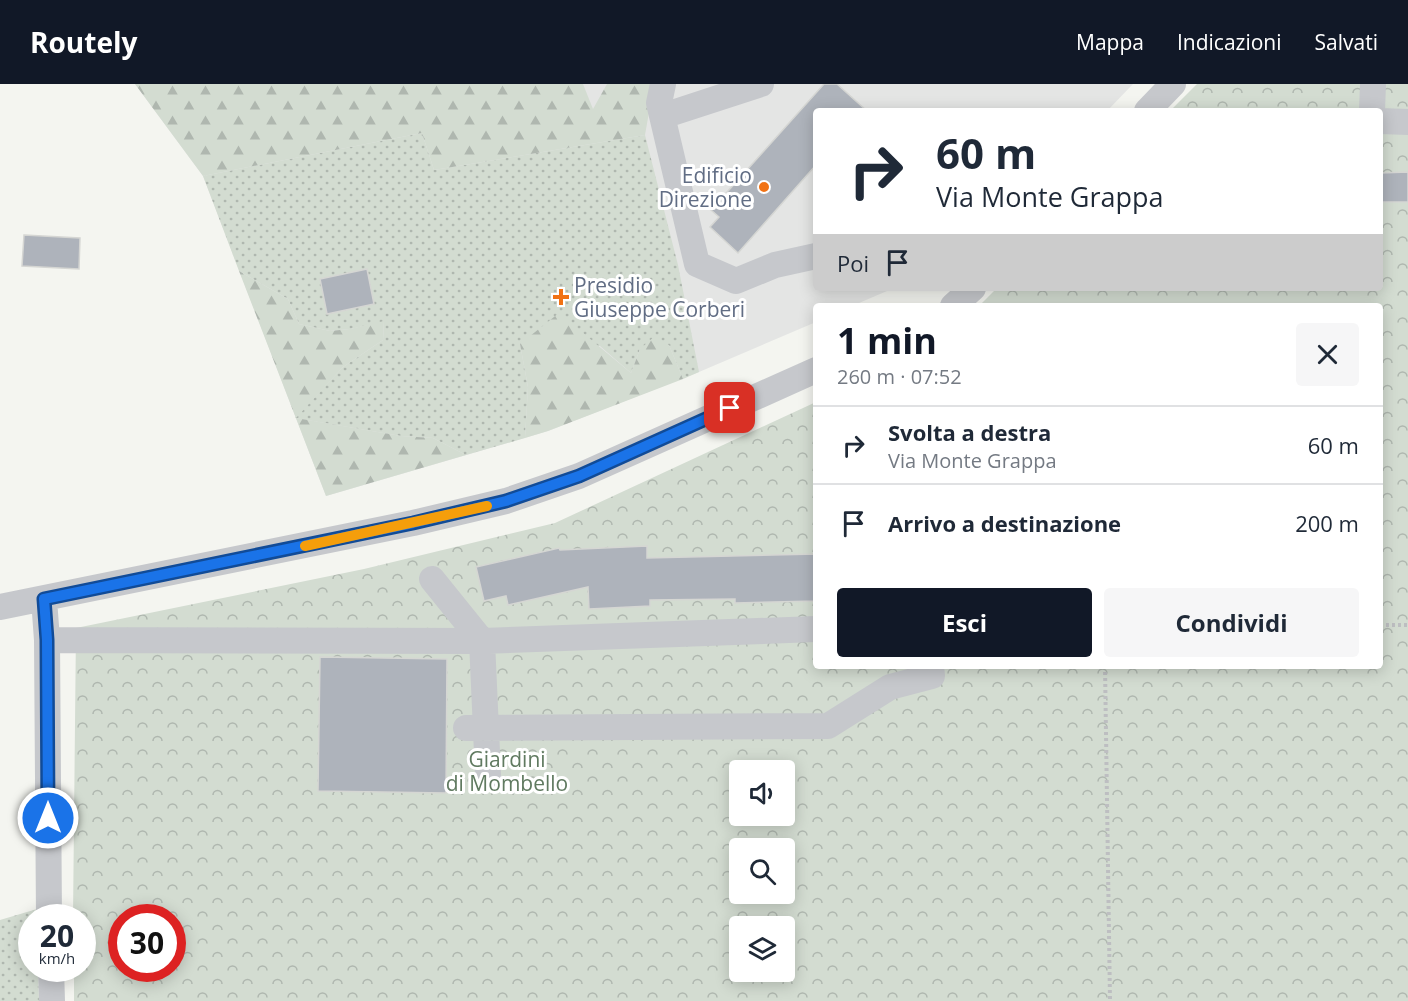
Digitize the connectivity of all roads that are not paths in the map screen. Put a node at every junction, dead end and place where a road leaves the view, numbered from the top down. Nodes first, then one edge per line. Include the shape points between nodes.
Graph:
1 (663, 84) edge
2 (761, 84) edge
3 (1173, 84) edge
4 (1373, 84) edge
5 (1150, 108) edge
6 (1372, 108) edge
7 (663, 116) junction
8 (1383, 121) edge
9 (1408, 122) edge
10 (813, 257) edge
11 (970, 291) edge
12 (956, 303) edge
13 (813, 371) edge
14 (432, 579) dead end
15 (44, 599) junction
16 (0, 607) edge
17 (813, 629) edge
18 (47, 640) junction
19 (482, 641) junction
20 (931, 669) edge
21 (476, 728) junction
22 (488, 774) dead end
23 (49, 904) edge
24 (51, 982) edge
25 (52, 1001) edge

1 - 7 street via 659,103
2 - 7 street
3 - 5 street
4 - 6 street
7 - 10 street via 697,264 736,281 776,265
8 - 9 street
11 - 12 street
13 - 15 street via 579,476 506,501
14 - 19 street
15 - 16 street
15 - 18 street
17 - 19 street
18 - 19 street
18 - 23 street
19 - 21 street
20 - 21 street via 932,676 890,687 828,726
21 - 22 street
24 - 25 street

